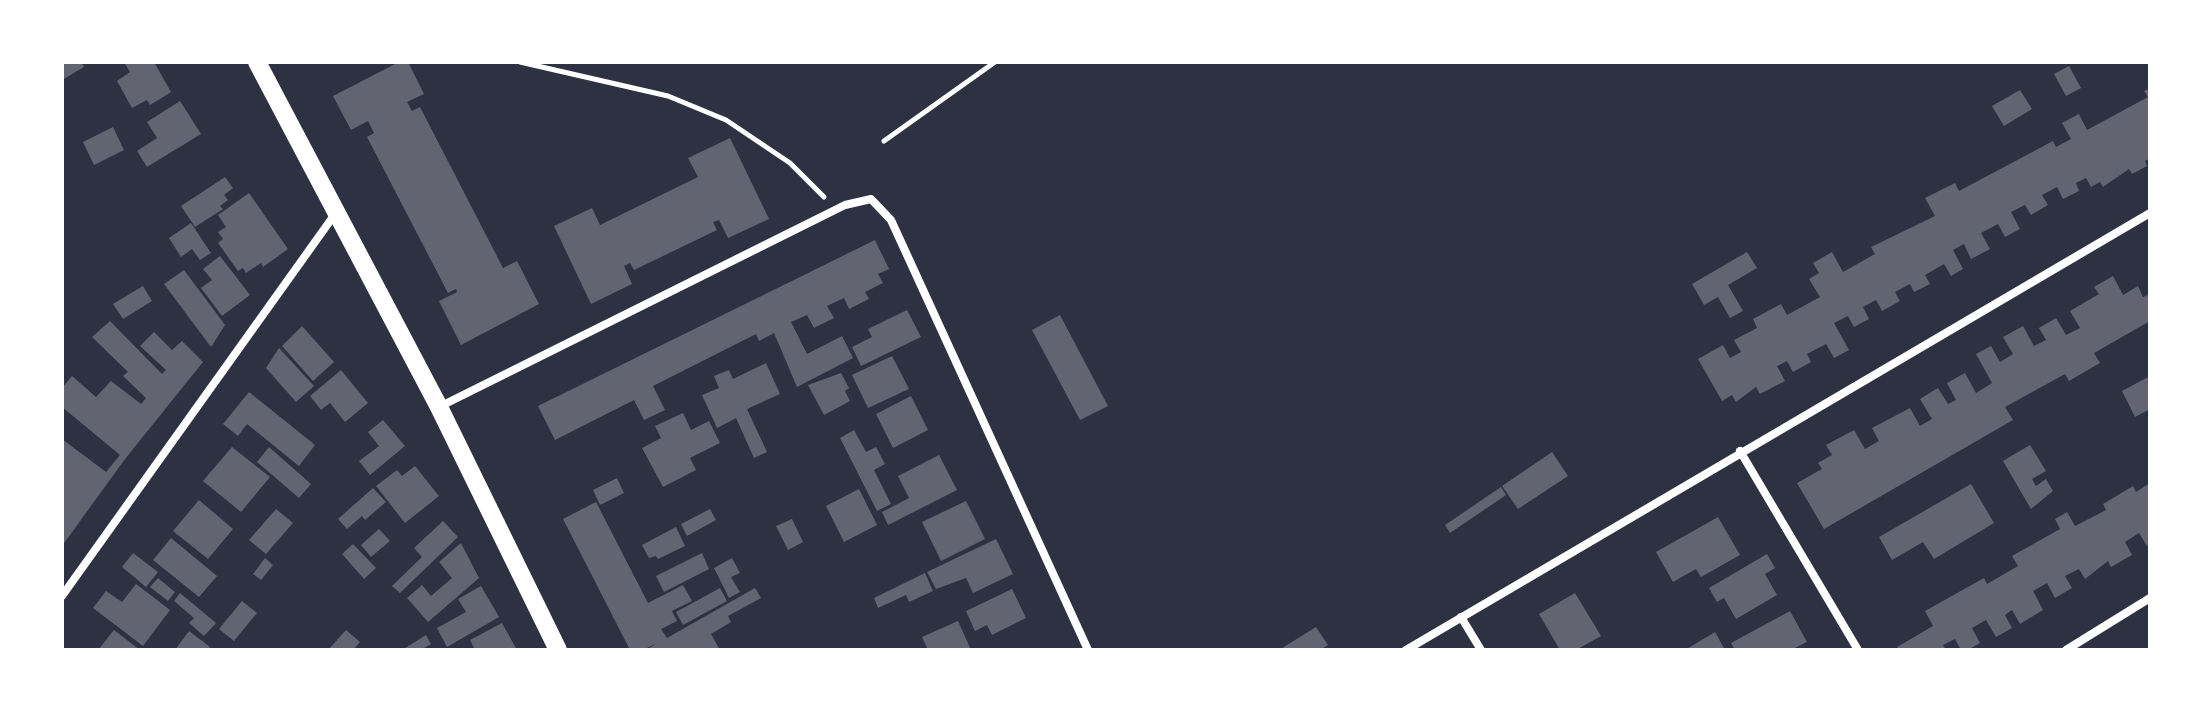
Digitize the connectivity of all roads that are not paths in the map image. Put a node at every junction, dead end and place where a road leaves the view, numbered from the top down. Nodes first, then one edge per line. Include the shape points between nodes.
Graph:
1 (257, 62) edge
2 (2150, 213) edge
3 (335, 214) junction
4 (439, 407) junction
5 (1740, 451) junction
6 (62, 596) edge
7 (2150, 598) edge
8 (1461, 617) junction
9 (558, 650) edge
10 (1088, 650) edge
11 (1406, 650) edge
12 (1481, 650) edge
13 (1858, 650) edge
14 (2066, 650) edge

1 - 3 main road
2 - 5 street
3 - 4 main road
3 - 6 street
4 - 9 main road
4 - 10 street via 835,210 871,199 891,220
5 - 8 street
5 - 13 street
7 - 14 street
8 - 11 street
8 - 12 street

